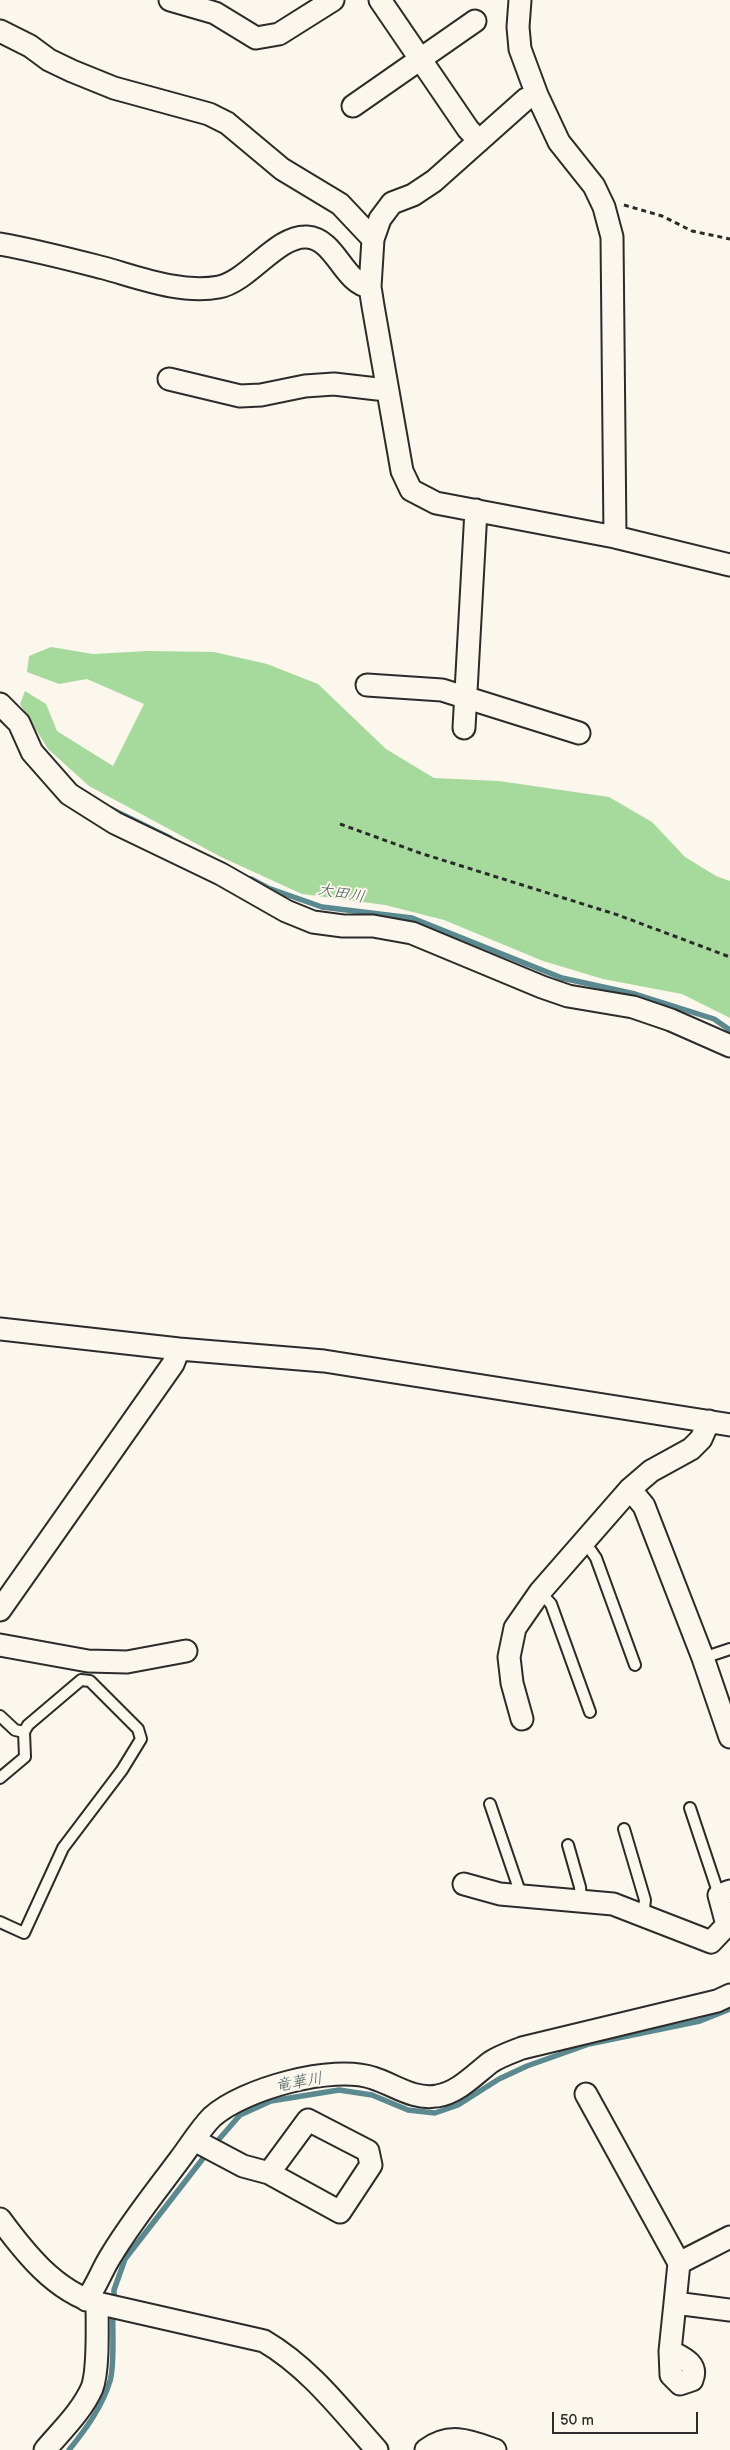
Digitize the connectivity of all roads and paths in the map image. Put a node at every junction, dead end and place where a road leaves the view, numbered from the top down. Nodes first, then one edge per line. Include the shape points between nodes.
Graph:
1 (170, 0) edge
2 (333, 0) edge
3 (380, 0) edge
4 (520, 0) edge
5 (476, 20) dead end
6 (0, 31) edge
7 (420, 59) junction
8 (537, 95) junction
9 (353, 106) dead end
10 (479, 141) junction
11 (604, 208) junction
12 (373, 239) junction
13 (730, 239) edge
14 (0, 244) edge
15 (370, 287) junction
16 (169, 379) dead end
17 (386, 390) junction
18 (476, 510) junction
19 (615, 537) junction
20 (730, 565) edge
21 (367, 685) dead end
22 (466, 696) junction
23 (0, 704) edge
24 (464, 728) dead end
25 (579, 733) dead end
26 (340, 824) dead end
27 (730, 957) edge
28 (730, 1046) edge
29 (0, 1329) edge
30 (179, 1349) junction
31 (709, 1421) junction
32 (730, 1425) edge
33 (630, 1490) junction
34 (584, 1542) junction
35 (540, 1592) junction
36 (0, 1610) edge
37 (0, 1645) edge
38 (730, 1649) edge
39 (186, 1651) dead end
40 (703, 1658) junction
41 (635, 1664) dead end
42 (590, 1712) dead end
43 (0, 1716) edge
44 (522, 1719) dead end
45 (24, 1732) junction
46 (730, 1737) edge
47 (0, 1778) edge
48 (490, 1804) dead end
49 (690, 1808) dead end
50 (624, 1829) dead end
51 (568, 1845) dead end
52 (464, 1884) dead end
53 (724, 1894) edge
54 (519, 1895) junction
55 (581, 1900) junction
56 (644, 1916) junction
57 (0, 1922) edge
58 (730, 1995) edge
59 (586, 2094) dead end
60 (194, 2140) junction
61 (269, 2173) junction
62 (0, 2219) edge
63 (730, 2237) edge
64 (679, 2262) junction
65 (675, 2303) junction
66 (102, 2304) junction
67 (730, 2310) edge
68 (670, 2351) dead end
69 (45, 2450) edge
70 (377, 2450) edge
71 (426, 2450) edge
72 (495, 2450) edge

1 - 2 street via 216,13 256,38 279,34
3 - 7 street
4 - 8 street via 520,49
5 - 7 street
6 - 12 street via 72,71 114,88 209,114 227,123 282,169 340,204
7 - 9 street
7 - 10 street
8 - 10 street via 526,99
8 - 11 street via 559,142 594,186
10 - 12 street via 434,181 413,195 392,203 380,219
11 - 13 path via 628,205 662,216 692,231
11 - 19 street via 612,237
12 - 15 street
14 - 15 street via 179,287 218,287 236,281 276,248 305,237 318,240 358,282
15 - 17 street
16 - 17 street via 240,396 324,385
17 - 18 street via 402,471 411,490 436,502
18 - 19 street
18 - 22 street
19 - 20 street
21 - 22 street via 442,690
22 - 24 street
22 - 25 street
23 - 28 street via 19,723 32,752 69,794 115,823 221,874 286,910 313,922 373,926 412,933 542,987 568,996 633,1007
26 - 27 path via 618,915
29 - 30 street
30 - 31 street via 324,1361
30 - 36 street via 173,1364
31 - 32 street
31 - 33 street via 702,1439 691,1449 651,1471
33 - 34 street
33 - 40 street via 644,1506
34 - 35 street
34 - 41 lane via 596,1558
35 - 42 lane via 551,1604
35 - 44 street via 515,1628 509,1657
37 - 39 street via 88,1661 127,1662
38 - 40 lane
40 - 46 street
43 - 45 lane via 15,1730
45 - 47 lane via 25,1757
45 - 57 lane via 81,1680 97,1688 138,1729 141,1739 122,1770 63,1848 24,1933
48 - 54 lane
49 - 53 lane
50 - 56 lane via 645,1900
51 - 55 lane
52 - 54 street via 500,1894
53 - 56 street via 727,1924 711,1942
54 - 55 street
55 - 56 street via 613,1904
58 - 60 street via 522,2048 493,2061 461,2086 439,2096 421,2096 372,2077 350,2073 260,2089 212,2117
59 - 64 street
60 - 61 street via 243,2166
60 - 66 street via 111,2255 96,2286
61 - 61 street via 340,2212 371,2165 368,2151 308,2120
62 - 66 street via 54,2281 73,2295
63 - 64 street
64 - 65 street
65 - 67 street
65 - 68 street
66 - 69 street via 92,2389
66 - 70 street via 264,2341 287,2354 310,2375
71 - 72 street via 447,2439 469,2440

